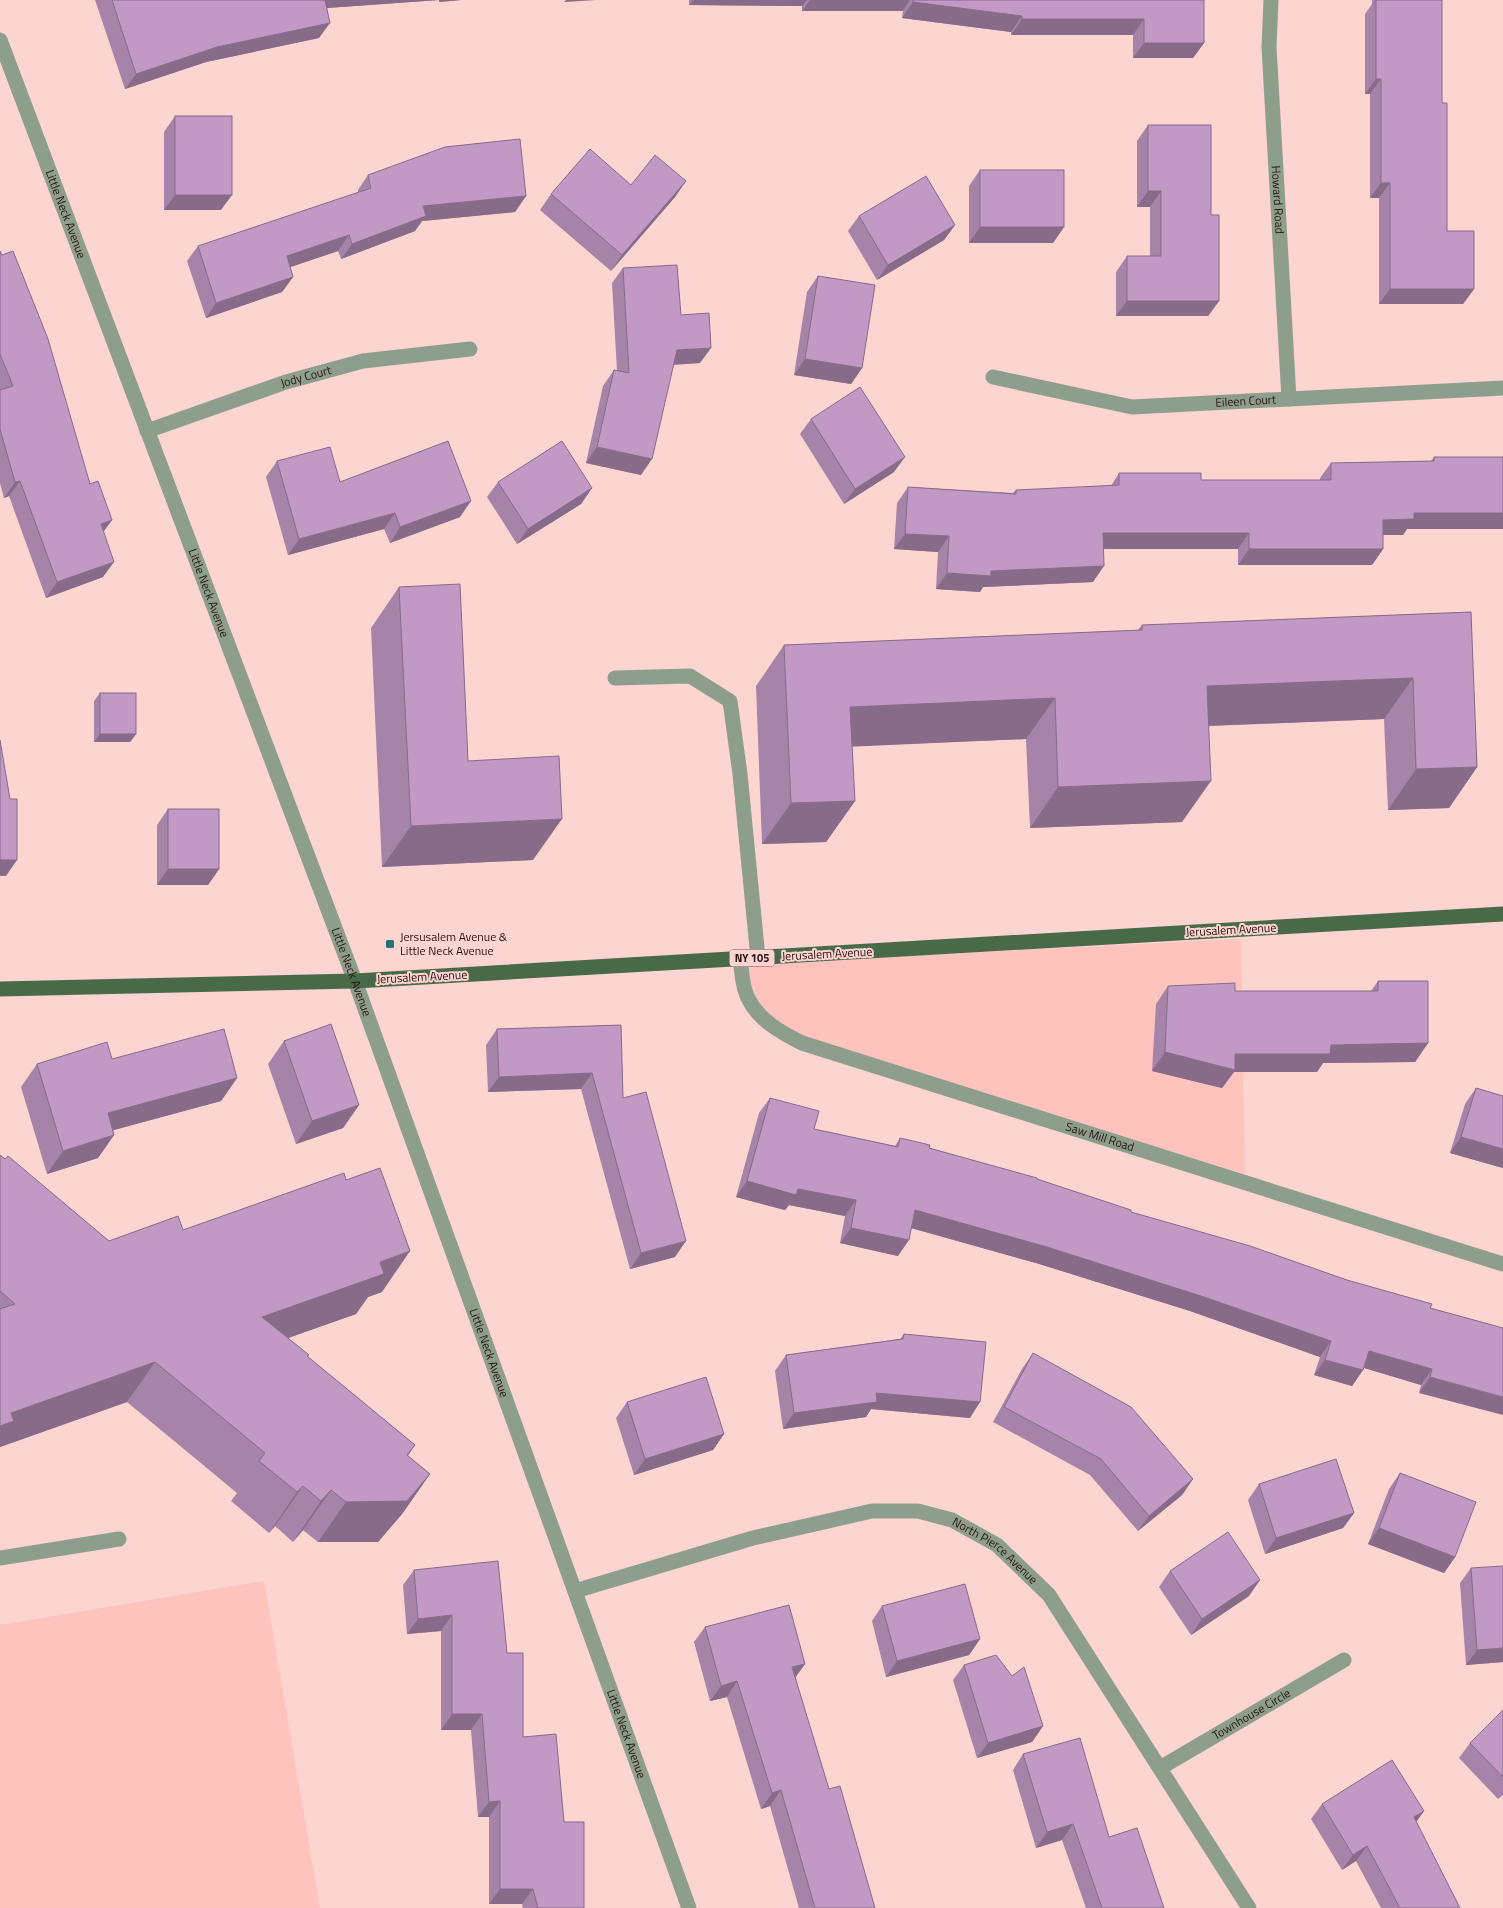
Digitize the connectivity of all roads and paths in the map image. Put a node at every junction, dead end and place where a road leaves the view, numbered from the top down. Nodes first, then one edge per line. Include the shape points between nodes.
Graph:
1 (1272, 0) edge
2 (0, 40) edge
3 (470, 349) dead end
4 (993, 377) dead end
5 (1503, 388) edge
6 (1289, 400) junction
7 (147, 431) junction
8 (615, 678) dead end
9 (1503, 914) edge
10 (758, 958) junction
11 (740, 959) junction
12 (355, 981) junction
13 (0, 989) edge
14 (1503, 1264) edge
15 (119, 1539) dead end
16 (0, 1558) edge
17 (576, 1591) junction
18 (1344, 1660) dead end
19 (1160, 1768) junction
20 (689, 1908) edge
21 (1249, 1908) edge

1 - 6 street, Howard Road via 1270,47
2 - 7 street, Little Neck Avenue
3 - 7 street, Jody Court via 362,361 286,382
4 - 6 street, Eileen Court via 1132,407
5 - 6 street, Eileen Court
7 - 12 street, Little Neck Avenue
8 - 10 street via 690,676 730,702
9 - 10 main road, Jerusalem Avenue / NY 105
10 - 11 main road, Jerusalem Avenue / NY 105
11 - 12 main road, Jerusalem Avenue / NY 105
11 - 14 street, Saw Mill Road via 747,997 754,1008 775,1029 802,1043
12 - 13 main road, Jerusalem Avenue / NY 105
12 - 17 street, Little Neck Avenue
15 - 16 street
17 - 19 street, North Pierce Avenue via 753,1538 872,1511 918,1511 952,1520 997,1545 1049,1595
17 - 20 street, Little Neck Avenue
18 - 19 street, Townhouse Circle
19 - 21 street, North Pierce Avenue

